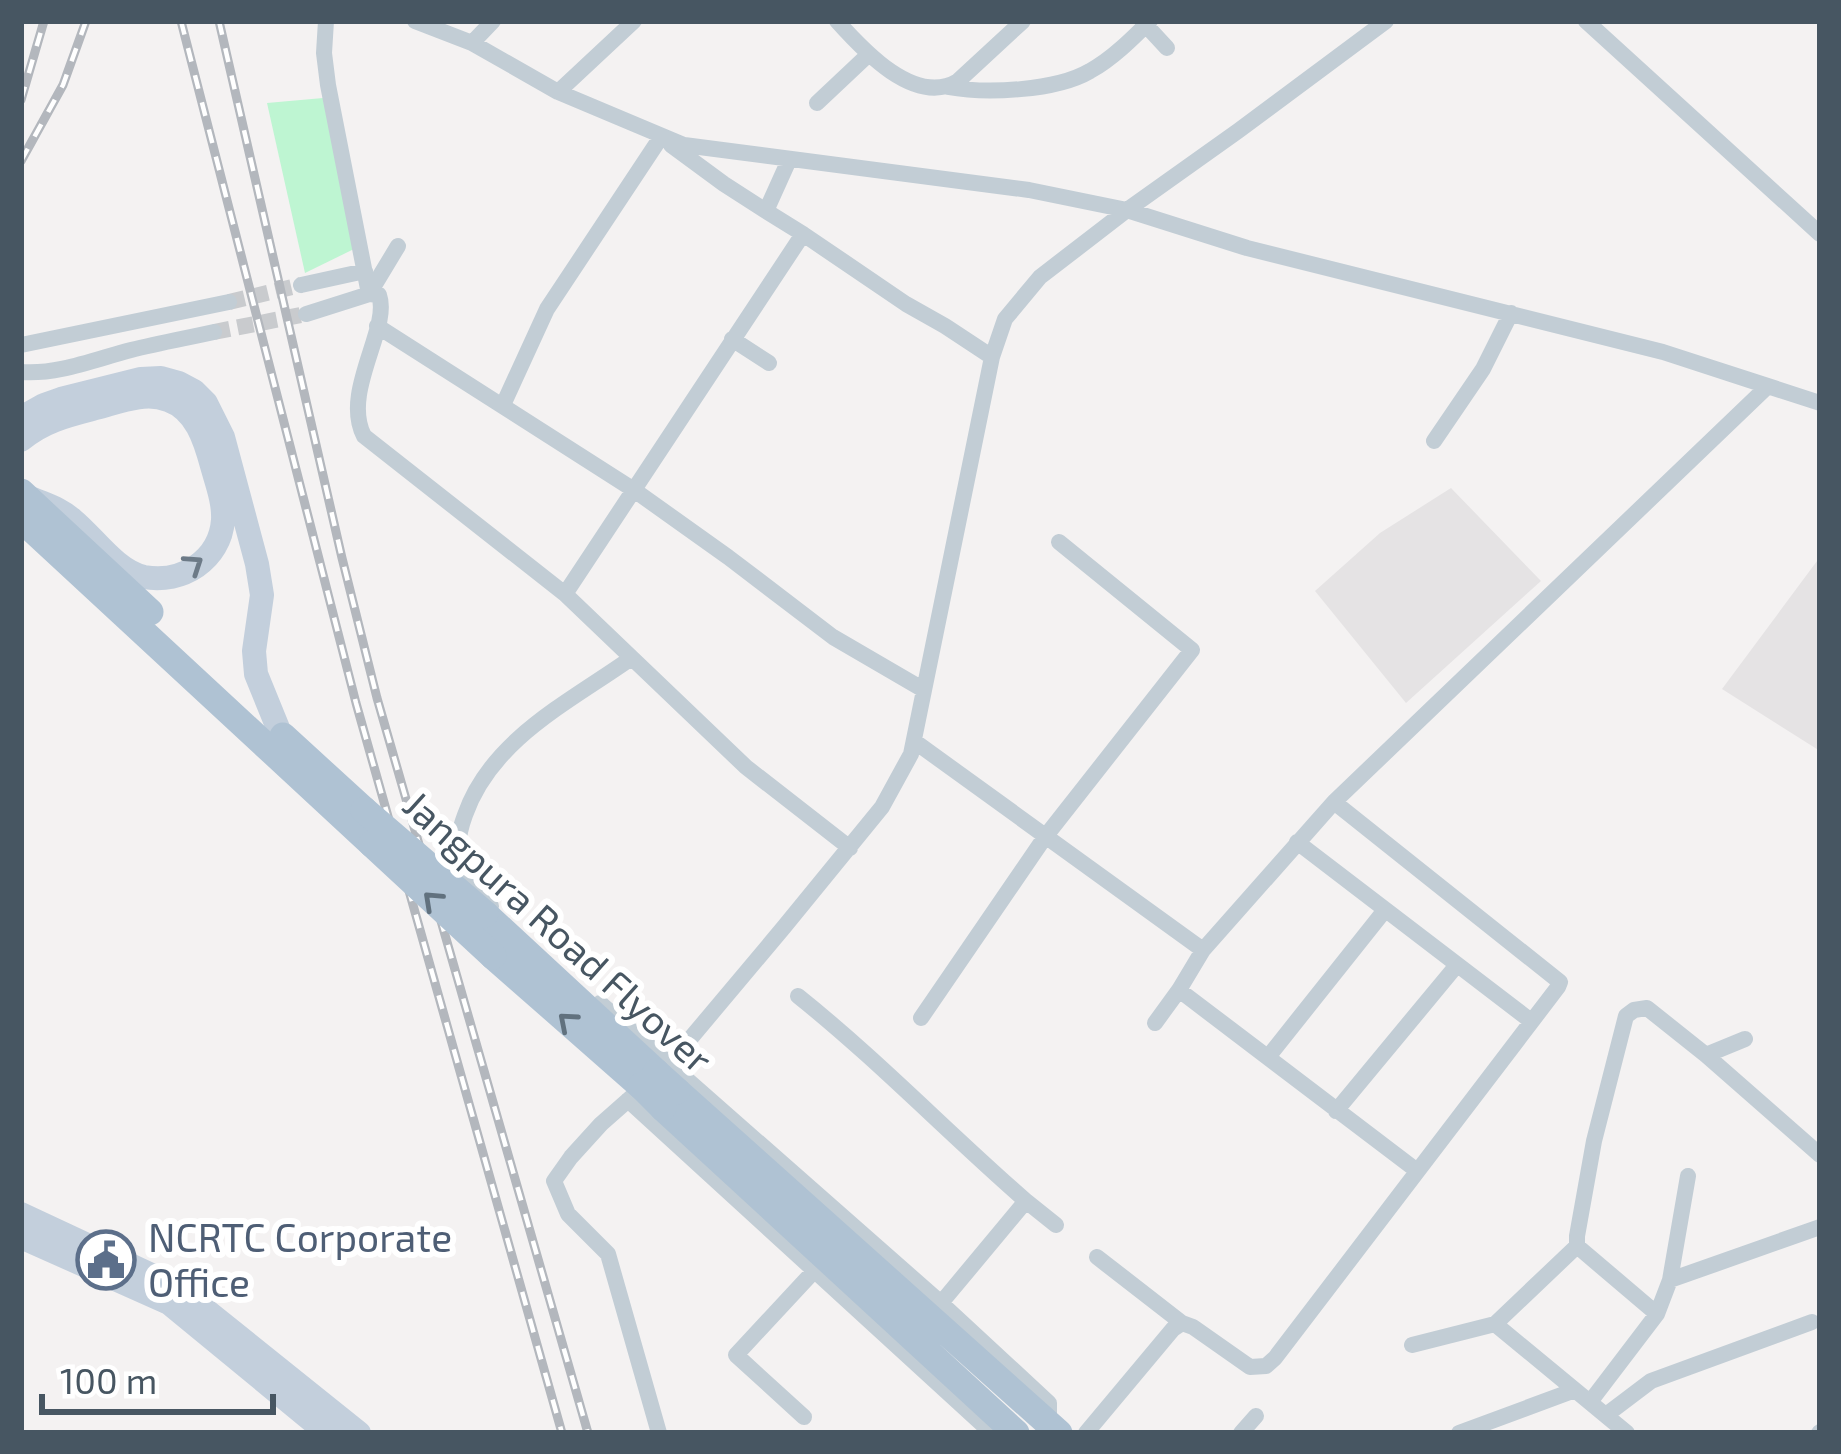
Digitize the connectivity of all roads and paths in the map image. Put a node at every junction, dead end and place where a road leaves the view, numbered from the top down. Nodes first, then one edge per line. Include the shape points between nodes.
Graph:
1 (326, 21) edge
2 (416, 21) edge
3 (492, 21) edge
4 (634, 21) edge
5 (837, 21) edge
6 (1023, 21) edge
7 (1386, 21) edge
8 (1586, 21) edge
9 (1146, 22) edge
10 (472, 43) junction
11 (1167, 48) dead end
12 (868, 56) junction
13 (948, 87) junction
14 (558, 92) junction
15 (817, 103) dead end
16 (661, 137) junction
17 (789, 160) junction
18 (1127, 209) junction
19 (766, 211) junction
20 (803, 233) junction
21 (1820, 234) edge
22 (398, 246) dead end
23 (364, 271) junction
24 (301, 285) tunnel mouth
25 (369, 294) junction
26 (230, 302) tunnel mouth
27 (1510, 313) junction
28 (306, 314) tunnel mouth
29 (377, 326) junction
30 (214, 332) tunnel mouth
31 (732, 339) junction
32 (21, 344) edge
33 (992, 357) junction
34 (769, 363) dead end
35 (21, 372) edge
36 (1768, 386) junction
37 (174, 391) junction
38 (1820, 403) edge
39 (503, 405) junction
40 (21, 418) edge
41 (21, 440) edge
42 (1435, 441) dead end
43 (634, 490) junction
44 (22, 502) edge
45 (1059, 542) dead end
46 (565, 594) junction
47 (630, 659) junction
48 (924, 690) junction
49 (280, 733) junction
50 (914, 740) junction
51 (1334, 802) junction
52 (1045, 837) junction
53 (1297, 842) junction
54 (850, 848) junction
55 (1384, 910) junction
56 (1203, 950) junction
57 (1457, 965) junction
58 (1179, 991) junction
59 (798, 996) dead end
60 (921, 1018) dead end
61 (1531, 1021) junction
62 (1155, 1023) dead end
63 (1744, 1039) dead end
64 (1706, 1055) junction
65 (1268, 1057) junction
66 (669, 1064) junction
67 (628, 1100) junction
68 (1336, 1111) junction
69 (1820, 1155) edge
70 (1416, 1170) junction
71 (1688, 1176) dead end
72 (1026, 1201) junction
73 (21, 1214) edge
74 (1056, 1225) dead end
75 (1820, 1228) edge
76 (21, 1237) edge
77 (1577, 1246) junction
78 (1097, 1256) dead end
79 (814, 1271) junction
80 (1670, 1280) junction
81 (941, 1303) junction
82 (1657, 1314) junction
83 (1812, 1322) dead end
84 (1183, 1323) junction
85 (1495, 1324) junction
86 (1412, 1345) dead end
87 (1575, 1390) junction
88 (1590, 1402) junction
89 (1606, 1415) junction
90 (1256, 1416) dead end
91 (804, 1417) dead end
92 (1027, 1427) edge
93 (327, 1433) edge
94 (358, 1433) edge
95 (659, 1433) edge
96 (1086, 1433) edge
97 (1241, 1433) edge
98 (1460, 1433) edge
99 (1627, 1433) edge

1 - 23 street via 328,85
2 - 10 street
3 - 10 street
4 - 14 street
5 - 12 street
6 - 13 street
7 - 18 street
8 - 21 street
9 - 11 street
9 - 13 street via 1076,77 1000,91
10 - 14 street
12 - 13 street via 917,86
12 - 15 street
14 - 16 street
16 - 17 street
16 - 19 street
16 - 39 street via 547,309
17 - 18 street
17 - 19 street
18 - 27 street via 1246,248
18 - 33 street via 1040,277 1006,319
19 - 20 street
20 - 31 street
20 - 33 street
22 - 25 street
23 - 24 street
23 - 25 street
25 - 28 street
25 - 29 street via 382,298
26 - 32 street
27 - 36 street
27 - 42 street
29 - 39 street
29 - 46 street via 357,416 364,436
30 - 35 street
31 - 34 street
31 - 43 street
33 - 48 street
36 - 38 street
36 - 51 street
37 - 40 main road via 161,378 141,380
37 - 41 main road via 66,416
44 -> 37 main road via 59,509 140,576 185,574 205,561 217,545 222,500 205,440
37 - 49 main road via 194,391 223,437 262,595 256,674
39 - 43 street
43 - 46 street
43 - 48 street via 833,637
44 - 49 main road, Jangpura Road Flyover
92 -> 44 main road, Jangpura Road Flyover, bridge via 493,956
45 - 52 street via 1192,650
46 - 47 street
47 - 54 street via 770,789
47 - 66 street via 499,757 472,797 458,849 489,904
48 - 50 street
49 - 92 main road, Jangpura Road Flyover, bridge via 677,1091
50 - 52 street
50 - 54 street via 882,807
51 - 53 street
51 - 61 street via 1559,982
52 - 56 street
52 - 60 street
53 - 55 street
53 - 56 street
54 - 66 street
55 - 57 street
55 - 65 street
56 - 58 street
57 - 61 street
57 - 68 street
58 - 62 street
58 - 65 street
59 - 72 street
61 - 70 street
63 - 64 street
64 - 69 street
64 - 77 street via 1647,1008 1626,1016
65 - 68 street
66 - 67 street
66 - 81 street
67 - 79 street
67 - 95 street via 554,1181 568,1214 608,1254
68 - 70 street
70 - 84 street via 1266,1366 1250,1367
71 - 80 street
72 - 74 street
72 - 81 street
73 - 94 main road via 194,1297
75 - 80 street
76 - 93 main road via 169,1304
77 - 82 street
77 - 85 street
78 - 84 street
79 - 91 street via 736,1355
79 - 92 street
80 - 82 street
81 - 92 street via 1049,1403
82 - 88 street
83 - 89 street via 1651,1381
84 - 96 street
85 - 86 street
85 - 87 street
87 - 88 street
87 - 98 street
88 - 89 street
89 - 99 street
90 - 97 street

